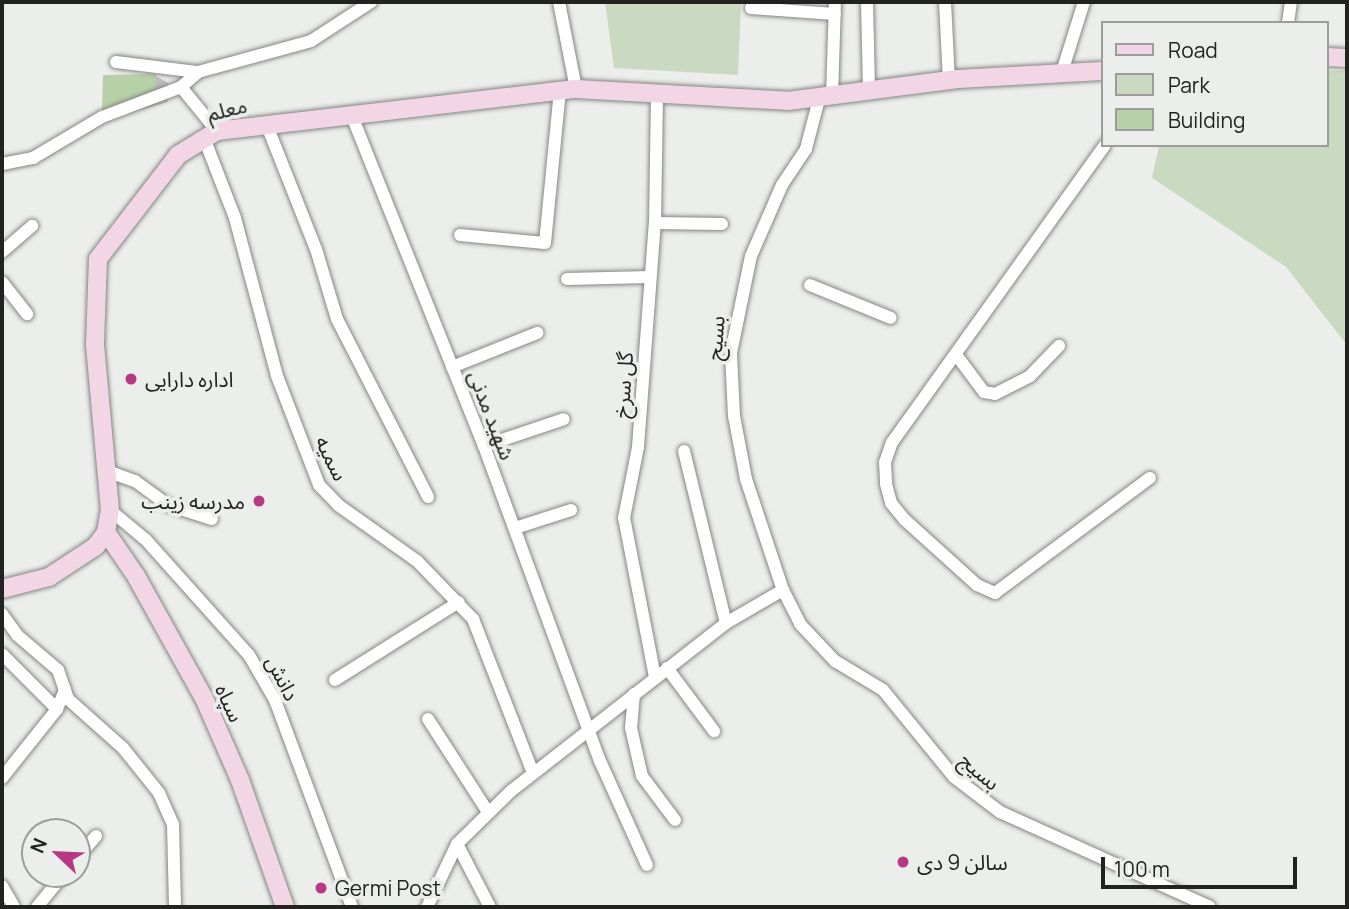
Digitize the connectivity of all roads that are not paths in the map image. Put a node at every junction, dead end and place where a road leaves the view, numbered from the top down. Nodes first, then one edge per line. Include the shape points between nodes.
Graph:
1 (371, 2) edge
2 (559, 2) edge
3 (867, 2) edge
4 (945, 2) edge
5 (1084, 2) edge
6 (1292, 2) edge
7 (751, 8) dead end
8 (835, 8) edge
9 (1288, 21) edge
10 (1328, 57) edge
11 (1347, 58) edge
12 (116, 62) dead end
13 (1100, 71) edge
14 (198, 72) junction
15 (1062, 72) junction
16 (949, 80) junction
17 (181, 87) junction
18 (568, 90) junction
19 (657, 91) junction
20 (869, 92) junction
21 (825, 98) junction
22 (352, 116) junction
23 (266, 123) junction
24 (211, 135) junction
25 (1104, 147) edge
26 (2, 164) edge
27 (655, 223) junction
28 (722, 224) dead end
29 (32, 226) dead end
30 (460, 235) dead end
31 (2, 252) edge
32 (650, 277) junction
33 (567, 279) dead end
34 (2, 282) edge
35 (810, 285) dead end
36 (27, 314) dead end
37 (891, 318) dead end
38 (537, 333) dead end
39 (1059, 346) dead end
40 (957, 356) junction
41 (452, 367) junction
42 (564, 419) dead end
43 (484, 446) junction
44 (684, 452) dead end
45 (107, 471) junction
46 (1150, 478) dead end
47 (428, 497) dead end
48 (110, 510) junction
49 (571, 510) dead end
50 (212, 519) dead end
51 (515, 528) junction
52 (106, 532) junction
53 (2, 589) edge
54 (783, 590) junction
55 (459, 602) junction
56 (2, 614) edge
57 (726, 622) junction
58 (2, 654) edge
59 (667, 668) junction
60 (655, 677) junction
61 (335, 680) dead end
62 (65, 690) junction
63 (634, 694) junction
64 (57, 709) junction
65 (428, 719) dead end
66 (589, 731) junction
67 (714, 731) dead end
68 (533, 773) junction
69 (2, 778) edge
70 (488, 812) junction
71 (675, 820) dead end
72 (96, 836) dead end
73 (91, 842) edge
74 (457, 844) junction
75 (648, 865) dead end
76 (2, 886) edge
77 (53, 888) edge
78 (13, 907) edge
79 (37, 907) edge
80 (175, 907) edge
81 (285, 907) edge
82 (352, 907) edge
83 (427, 907) edge
84 (490, 907) edge
85 (1210, 907) edge

1 - 14 street via 311,41
2 - 18 street
3 - 20 street
4 - 16 street
5 - 15 street
6 - 9 street
7 - 8 street
8 - 21 street, بسیح
10 - 11 main road
12 - 14 street
13 - 15 main road, معلم
14 - 17 street
15 - 16 main road, معلم
16 - 20 main road, معلم
17 - 24 street, سمیه
17 - 26 street via 102,117 33,158
18 - 19 main road, معلم
18 - 22 main road, معلم
18 - 30 street via 545,243
19 - 21 main road, معلم via 756,99
19 - 27 street, گل سرخ
20 - 21 main road, معلم
21 - 54 street, بسیح via 806,149 782,185 751,256 731,353 734,416 746,479
22 - 23 main road, معلم
22 - 41 street, شهید مدنی
23 - 24 main road, معلم
23 - 47 street via 316,249 337,319
24 - 45 main road, معلم via 178,155 98,259 95,344
24 - 55 street, سمیه via 277,376 319,485 338,505 417,561
25 - 40 street
27 - 28 street
27 - 32 street, گل سرخ
29 - 31 street
32 - 33 street
32 - 60 street, گل سرخ via 638,447 624,518
34 - 36 street
35 - 37 street
38 - 41 street
39 - 40 street via 1030,376 995,394 984,392
40 - 46 street via 892,442 885,462 886,484 891,503 905,520 977,585 995,593 1009,585
41 - 43 street, شهید مدنی
42 - 43 street
43 - 51 street, شهید مدنی
44 - 57 street
45 - 48 main road, معلم
45 - 50 street via 135,481 168,505
48 - 52 main road, معلم
48 - 82 street, دانش via 146,540 249,655 275,700
49 - 51 street
51 - 66 street, شهید مدنی
52 - 53 main road via 96,546 49,578
52 - 81 main road, سپاه via 204,698 240,780
54 - 57 street
54 - 85 street, بسیج via 800,624 835,662 883,690 954,777 1000,812
55 - 61 street
55 - 68 street, سمیه via 473,619 487,650
56 - 62 street via 17,635 58,670
57 - 59 street
58 - 64 street
59 - 60 street
59 - 67 street
60 - 63 street
62 - 64 street
62 - 80 street via 159,793 173,824
63 - 66 street
63 - 71 street via 631,727 642,776
64 - 69 street
65 - 70 street
66 - 68 street
66 - 75 street, شهید مدنی
68 - 70 street
70 - 74 street
72 - 73 street
74 - 83 street
74 - 84 street
76 - 78 street
77 - 79 street

